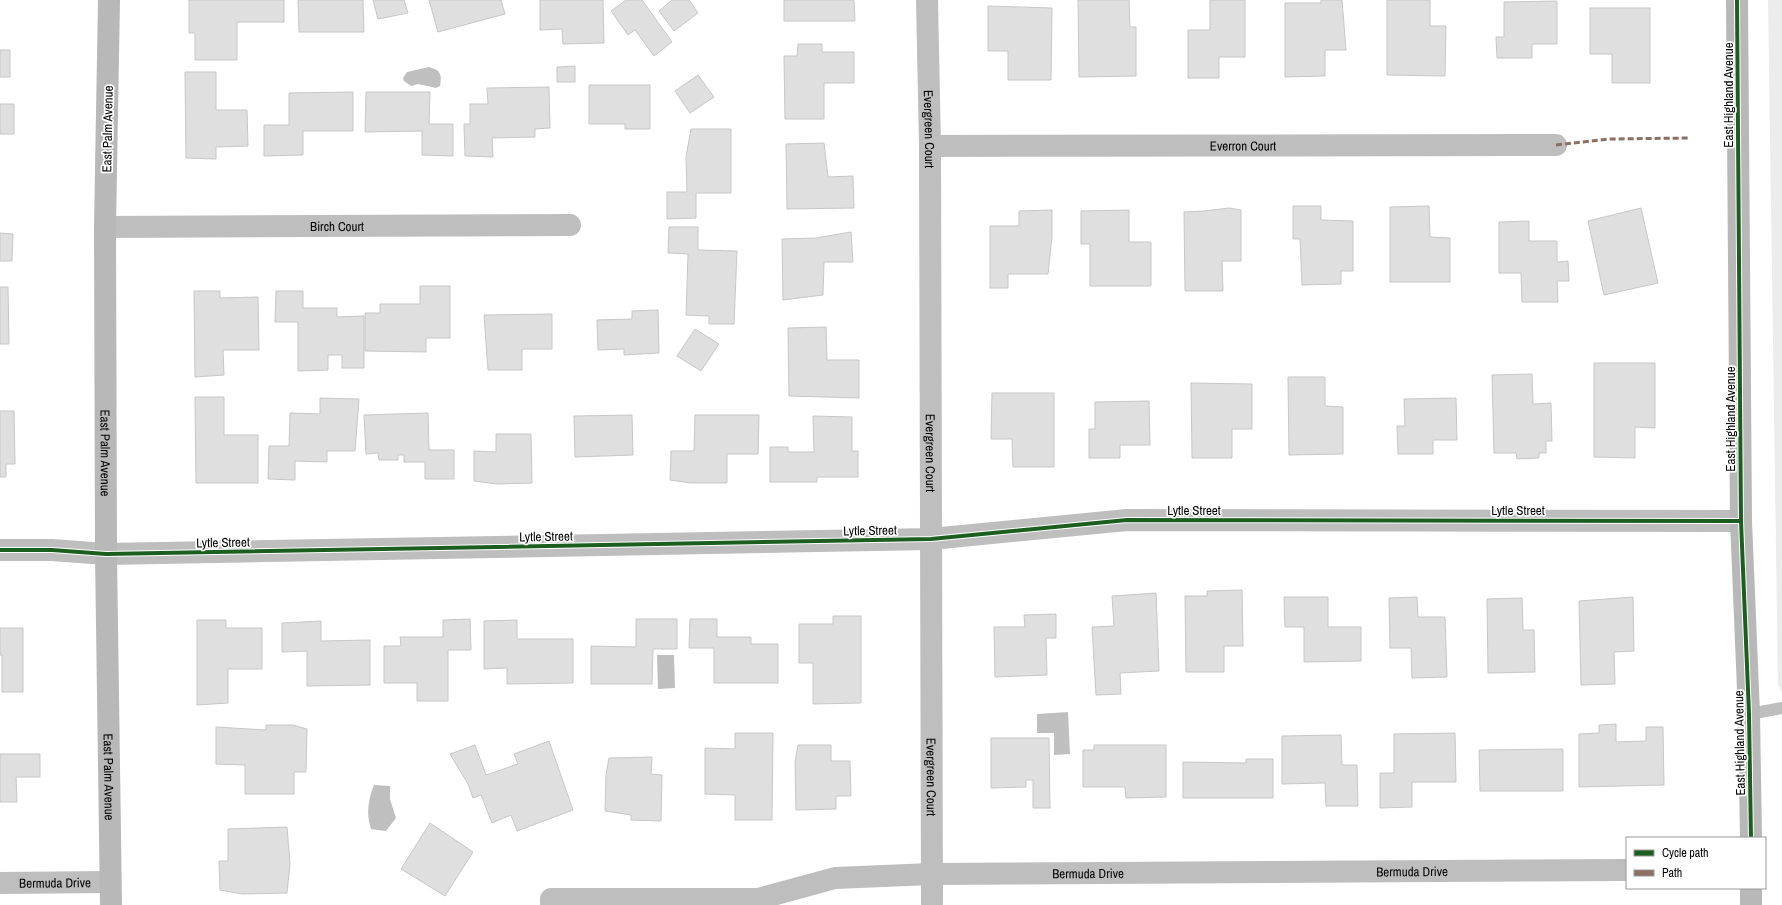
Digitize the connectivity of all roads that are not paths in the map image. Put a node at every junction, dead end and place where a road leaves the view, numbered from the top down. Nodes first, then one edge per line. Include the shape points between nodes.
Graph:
1 (109, 0) edge
2 (927, 0) edge
3 (1737, 0) edge
4 (1556, 145) dead end
5 (930, 146) junction
6 (570, 225) dead end
7 (105, 227) junction
8 (1740, 521) junction
9 (931, 539) junction
10 (0, 550) edge
11 (106, 554) junction
12 (1782, 708) edge
13 (1750, 714) junction
14 (1751, 837) edge
15 (1626, 870) edge
16 (932, 874) junction
17 (0, 882) edge
18 (110, 882) junction
19 (1751, 889) edge
20 (551, 902) edge
21 (111, 905) edge
22 (932, 905) edge
23 (1751, 905) edge

1 - 7 street, East Palm Avenue
2 - 5 street, Evergreen Court
3 - 8 street, East Highland Avenue
4 - 5 street, Everron Court
5 - 9 street, Evergreen Court
6 - 7 street, Birch Court
7 - 11 street, East Palm Avenue
8 - 9 street, Lytle Street via 1127,520
8 - 13 street, East Highland Avenue
9 - 11 street, Lytle Street
9 - 16 street, Evergreen Court
10 - 11 street, Lytle Street
11 - 18 street, East Palm Avenue
12 - 13 lane
13 - 14 street, East Highland Avenue
15 - 16 street, Bermuda Drive
16 - 20 street, Bermuda Drive via 835,878 758,899
16 - 22 street, Evergreen Court
17 - 18 street, Bermuda Drive
18 - 21 street, East Palm Avenue
19 - 23 street

